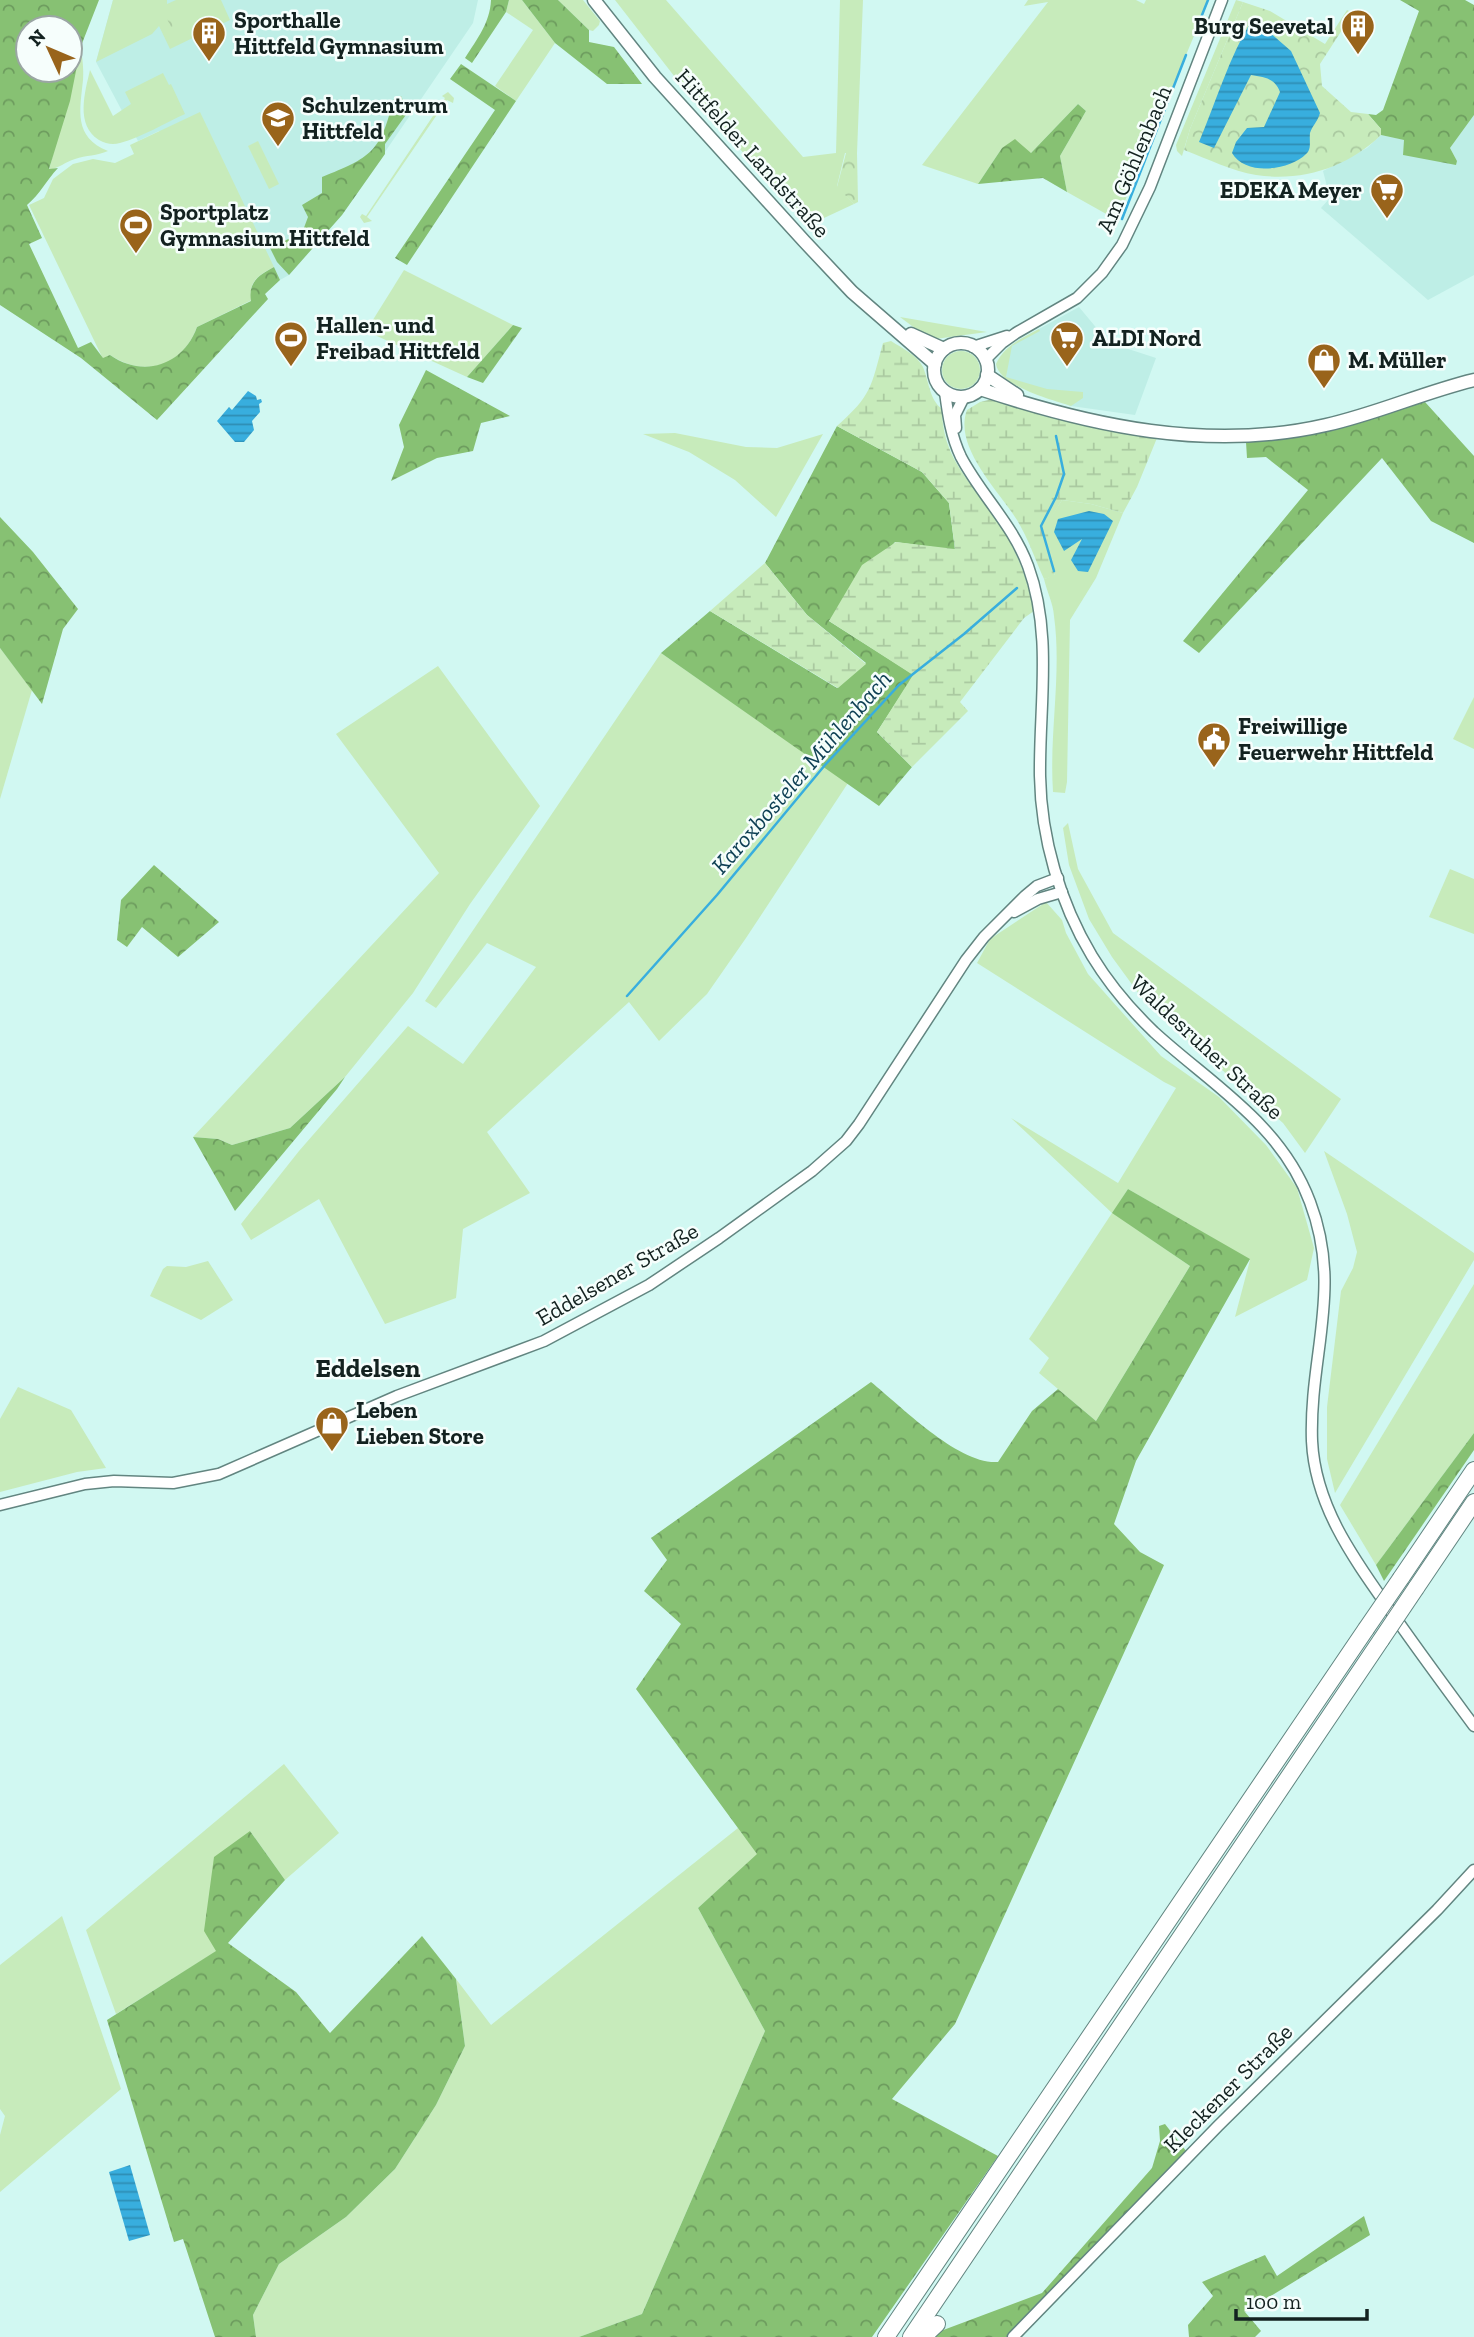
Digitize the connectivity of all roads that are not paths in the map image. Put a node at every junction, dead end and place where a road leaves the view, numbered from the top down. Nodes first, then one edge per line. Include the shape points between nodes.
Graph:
1 (594, 0) edge
2 (1222, 0) edge
3 (892, 325) junction
4 (1017, 333) junction
5 (973, 347) junction
6 (944, 349) junction
7 (985, 360) junction
8 (934, 364) junction
9 (987, 375) junction
10 (1474, 380) edge
11 (980, 389) junction
12 (945, 392) junction
13 (964, 397) junction
14 (1039, 407) junction
15 (962, 458) junction
16 (1058, 878) junction
17 (1062, 892) junction
18 (1008, 915) junction
19 (1474, 1470) edge
20 (1474, 1502) edge
21 (0, 1505) edge
22 (1474, 1726) edge
23 (1474, 1870) edge
24 (1138, 2001) junction
25 (1122, 2047) dead end
26 (937, 2324) dead end
27 (886, 2337) edge
28 (911, 2337) edge
29 (923, 2337) edge
30 (1013, 2337) edge

1 - 3 main road, Hittfelder Landstraße via 654,77 804,242
2 - 4 street, Am Göhlenbach via 1150,187 1122,245 1077,298
3 - 6 main road, Hittfelder Landstraße
3 - 8 main road, Hittfelder Landstraße
4 - 5 street, Am Göhlenbach
4 - 7 street, Am Göhlenbach
5 - 6 main road via 958,344
5 - 7 main road
6 - 8 main road
7 - 9 main road
8 - 12 main road via 935,379
9 - 11 main road
9 - 14 main road
10 - 14 main road via 1349,420 1284,433 1217,437 1129,429
11 - 13 main road
11 - 14 main road
12 - 13 main road
12 - 15 street, Waldesruher Straße via 951,432
13 - 15 street, Waldesruher Straße via 955,415
15 - 16 street, Waldesruher Straße via 1018,543 1035,594 1044,650 1041,803
16 - 17 street, Waldesruher Straße
16 - 18 street, Eddelsener Straße via 1032,890
17 - 18 street, Eddelsener Straße
17 - 22 street, Waldesruher Straße via 1077,930 1124,1000 1156,1034 1260,1122 1297,1172 1318,1226 1325,1270 1312,1418 1315,1465 1324,1499 1365,1574
18 - 21 street, Eddelsener Straße via 966,960 846,1141 791,1187 649,1285 544,1341 397,1396 219,1474 173,1483 85,1484
19 - 27 highway, bridge
20 - 24 highway, bridge
23 - 30 street, Kleckener Straße
24 - 25 highway
24 - 28 highway
26 - 29 highway

